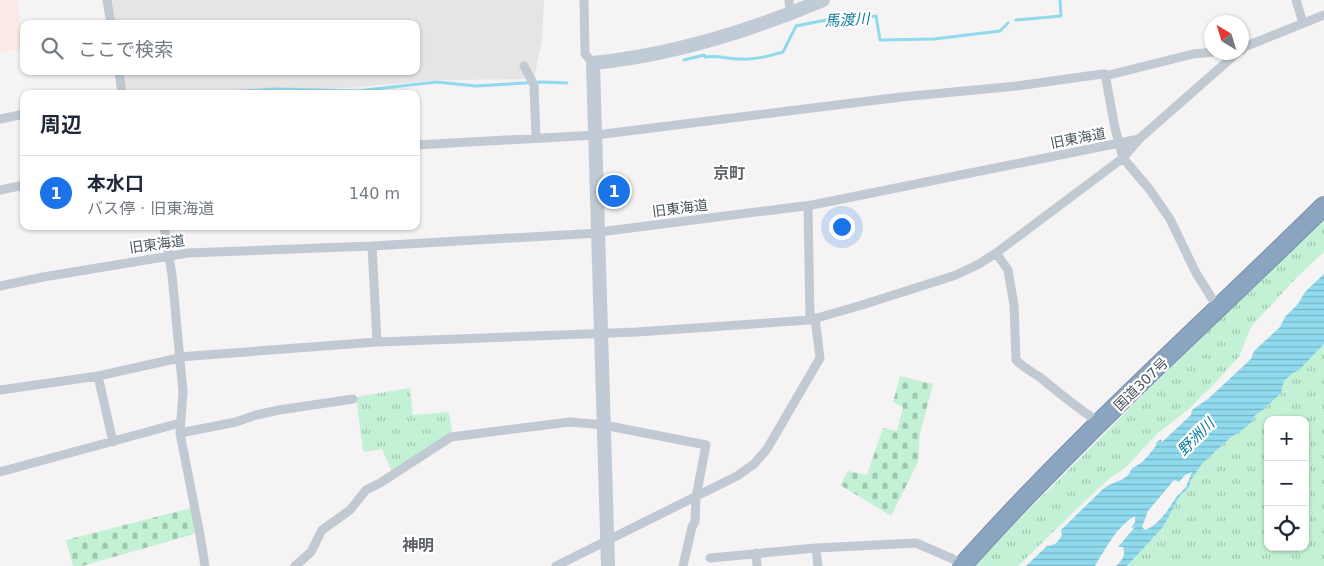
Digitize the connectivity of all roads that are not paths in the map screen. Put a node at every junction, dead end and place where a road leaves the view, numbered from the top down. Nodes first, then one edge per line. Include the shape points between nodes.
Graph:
1 (107, 0) edge
2 (584, 0) edge
3 (823, 0) edge
4 (1296, 0) edge
5 (789, 7) edge
6 (1324, 15) edge
7 (110, 20) edge
8 (1303, 23) junction
9 (1249, 46) edge
10 (1204, 53) edge
11 (1229, 60) edge
12 (593, 64) junction
13 (524, 66) dead end
14 (1105, 74) junction
15 (120, 75) edge
16 (121, 90) edge
17 (20, 115) edge
18 (0, 119) edge
19 (596, 134) junction
20 (536, 138) junction
21 (1140, 139) junction
22 (1119, 144) junction
23 (420, 145) edge
24 (1123, 158) junction
25 (20, 186) edge
26 (0, 190) edge
27 (808, 206) junction
28 (1324, 206) edge
29 (165, 230) edge
30 (599, 234) junction
31 (372, 246) junction
32 (996, 253) junction
33 (169, 255) junction
34 (0, 286) edge
35 (1219, 308) junction
36 (812, 319) junction
37 (602, 333) junction
38 (376, 342) junction
39 (179, 358) junction
40 (98, 376) junction
41 (0, 390) edge
42 (353, 399) dead end
43 (180, 423) junction
44 (1100, 423) junction
45 (604, 425) junction
46 (180, 433) junction
47 (113, 442) junction
48 (0, 472) edge
49 (696, 497) junction
50 (607, 541) junction
51 (816, 548) junction
52 (756, 554) junction
53 (710, 558) dead end
54 (204, 566) edge
55 (295, 566) edge
56 (556, 566) edge
57 (608, 566) edge
58 (683, 566) edge
59 (757, 566) edge
60 (818, 566) edge
61 (962, 566) edge

1 - 7 street
2 - 12 street via 585,54
3 - 5 street
4 - 8 street
5 - 12 street via 731,35 683,48
6 - 8 street, 旧東海道
8 - 9 street, 旧東海道
10 - 14 street
11 - 21 street, 旧東海道
12 - 19 street
13 - 20 street via 533,81
14 - 19 street
14 - 22 street
15 - 16 street
17 - 18 street
19 - 20 street
19 - 30 street
20 - 23 street
21 - 22 street, 旧東海道
21 - 24 street
22 - 24 street
22 - 27 street, 旧東海道
24 - 32 street
24 - 35 street via 1160,203 1196,273
25 - 26 street
27 - 30 street, 旧東海道
27 - 36 street
28 - 35 highway, 国道307号
29 - 33 street
30 - 31 street, 旧東海道
30 - 37 street
31 - 33 street, 旧東海道
31 - 38 street
32 - 36 street via 956,274
32 - 44 street via 1008,270 1014,305 1016,360
33 - 34 street, 旧東海道
33 - 39 street
35 - 44 highway, 国道307号
36 - 37 street
36 - 49 street via 820,358 767,449 737,476
37 - 38 street
37 - 45 street
38 - 39 street
39 - 40 street
39 - 43 street via 183,392
40 - 41 street
40 - 47 street
42 - 46 street via 279,410
43 - 46 street
43 - 47 street
44 - 61 highway, 国道307号
45 - 49 street via 706,445
45 - 50 street
45 - 55 street via 562,422 451,437 366,490 350,510 322,530 311,552
46 - 54 street
47 - 48 street
49 - 50 street
49 - 58 street via 695,522
50 - 56 street
50 - 57 street
51 - 52 street
51 - 60 street
51 - 61 street via 916,543
52 - 53 street
52 - 59 street

